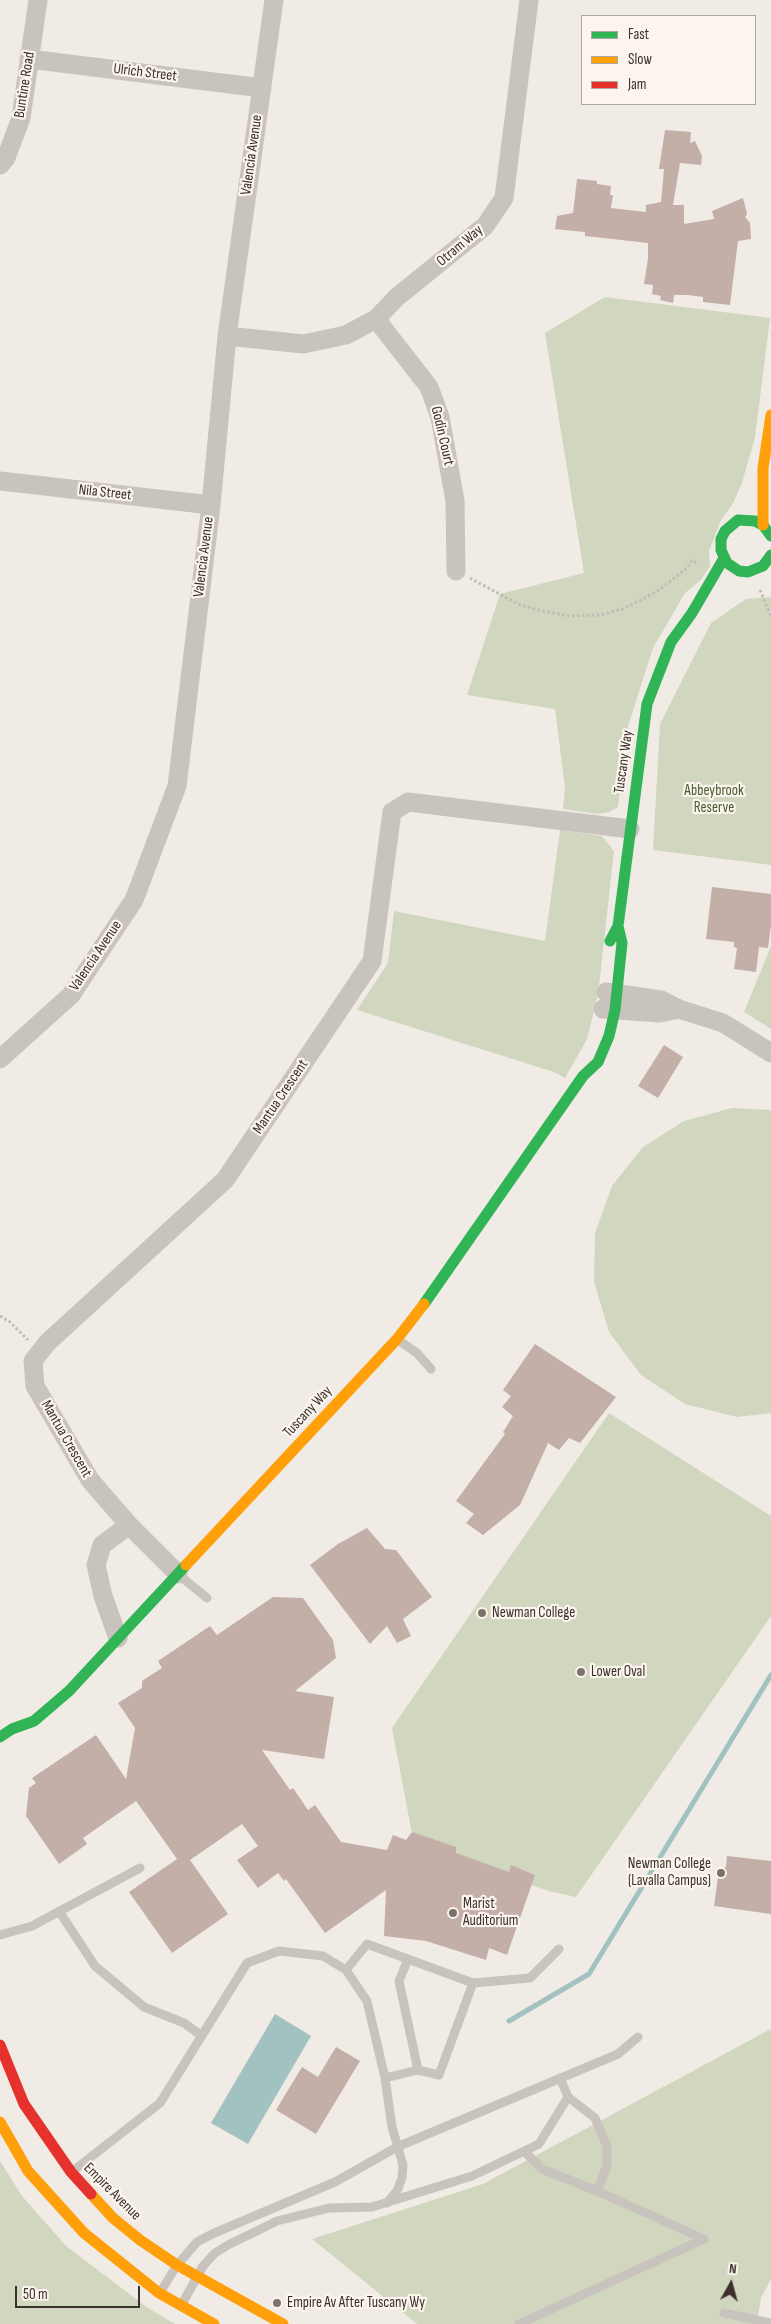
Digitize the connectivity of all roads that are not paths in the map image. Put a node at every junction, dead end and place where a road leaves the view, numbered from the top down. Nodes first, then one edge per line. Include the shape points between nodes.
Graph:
1 (38, 0) edge
2 (274, 0) edge
3 (529, 0) edge
4 (29, 59) junction
5 (262, 88) junction
6 (0, 165) edge
7 (376, 319) junction
8 (227, 336) junction
9 (771, 415) edge
10 (763, 468) junction
11 (0, 481) edge
12 (751, 494) dead end
13 (211, 504) junction
14 (763, 525) junction
15 (771, 536) edge
16 (771, 554) edge
17 (724, 558) junction
18 (767, 567) edge
19 (456, 571) road end
20 (748, 572) junction
21 (733, 584) dead end
22 (711, 602) dead end
23 (692, 613) junction
24 (630, 829) junction
25 (618, 926) junction
26 (609, 952) dead end
27 (606, 1004) junction
28 (771, 1053) edge
29 (0, 1059) edge
30 (583, 1076) junction
31 (397, 1340) junction
32 (431, 1369) dead end
33 (129, 1525) junction
34 (178, 1574) junction
35 (207, 1598) dead end
36 (118, 1638) junction
37 (6, 1729) edge
38 (0, 1737) edge
39 (140, 1868) dead end
40 (59, 1911) junction
41 (0, 1935) edge
42 (559, 1949) dead end
43 (408, 1959) junction
44 (346, 1970) junction
45 (473, 1983) junction
46 (202, 2036) junction
47 (638, 2037) dead end
48 (0, 2045) edge
49 (418, 2070) junction
50 (386, 2078) junction
51 (560, 2078) junction
52 (568, 2097) junction
53 (0, 2122) edge
54 (397, 2148) junction
55 (525, 2152) junction
56 (71, 2172) junction
57 (597, 2191) junction
58 (387, 2204) junction
59 (178, 2265) junction
60 (198, 2276) junction
61 (159, 2293) junction
62 (181, 2305) junction
63 (724, 2313) dead end
64 (771, 2323) edge
65 (214, 2324) edge
66 (283, 2324) edge
67 (518, 2324) edge

1 - 4 street, Buntine Road
2 - 5 street, Valencia Avenue
3 - 7 street, Otram Way via 504,198 485,226 397,297
4 - 5 street, Ulrich Street
4 - 6 street, Buntine Road via 21,118 6,158
5 - 8 street, Valencia Avenue
7 - 8 street, Otram Way via 346,335 304,344
7 - 19 street, Godin Court via 429,387 440,417 455,500
8 - 13 street, Valencia Avenue
9 - 10 street
10 - 12 street
10 - 14 street
11 - 13 street, Nila Street
13 - 29 street, Valencia Avenue via 177,786 134,900 71,995
14 - 15 street
14 - 17 street via 740,516 724,531 720,550
16 - 18 street
17 - 20 street via 734,568
17 - 23 street, Tuscany Way
18 - 20 street
20 - 21 street
22 - 23 street, Tuscany Way
23 - 24 street, Tuscany Way via 671,642 647,704
24 - 25 street, Tuscany Way
24 - 33 street, Mantua Crescent via 408,802 392,812 372,961 225,1180 47,1343 34,1361 35,1386 90,1480
25 - 26 street, Tuscany Way
25 - 27 street, Tuscany Way via 622,942
27 - 28 street via 661,1000 723,1023
27 - 30 street, Tuscany Way
27 - 30 street, Tuscany Way via 609,1036 598,1062
30 - 31 street, Tuscany Way
31 - 32 lane via 417,1353
31 - 34 street, Tuscany Way
33 - 34 street, Mantua Crescent
33 - 36 street via 102,1545 96,1566
34 - 35 lane
34 - 36 street, Tuscany Way
36 - 37 street, Tuscany Way via 62,1697 34,1721
37 - 38 street, Tuscany Way
39 - 40 lane
40 - 41 lane via 32,1926
40 - 46 lane via 96,1966 144,2007 184,2023
42 - 45 lane via 530,1978
43 - 44 lane via 367,1944
43 - 45 lane
43 - 49 lane via 399,1981
44 - 46 lane via 323,1956 279,1951 247,1964
44 - 50 lane via 367,2001
45 - 49 lane via 439,2075
46 - 56 lane via 160,2103
47 - 51 lane via 618,2054
48 - 56 street, Empire Avenue via 24,2104
49 - 50 lane
50 - 54 lane
51 - 52 lane
51 - 54 lane
52 - 55 lane via 539,2144
52 - 57 lane via 595,2118 607,2146 607,2166
53 - 61 street via 28,2171 84,2233
54 - 58 lane via 402,2178
54 - 59 lane via 335,2182 204,2238
55 - 57 lane via 542,2169
55 - 58 lane via 472,2176
56 - 59 street, Empire Avenue via 113,2218
57 - 67 lane via 704,2239
58 - 60 lane via 330,2208 277,2222 215,2253
59 - 60 street, Empire Avenue
59 - 61 lane
60 - 62 lane
60 - 66 street, Empire Avenue
61 - 62 street
62 - 65 street
63 - 64 lane

